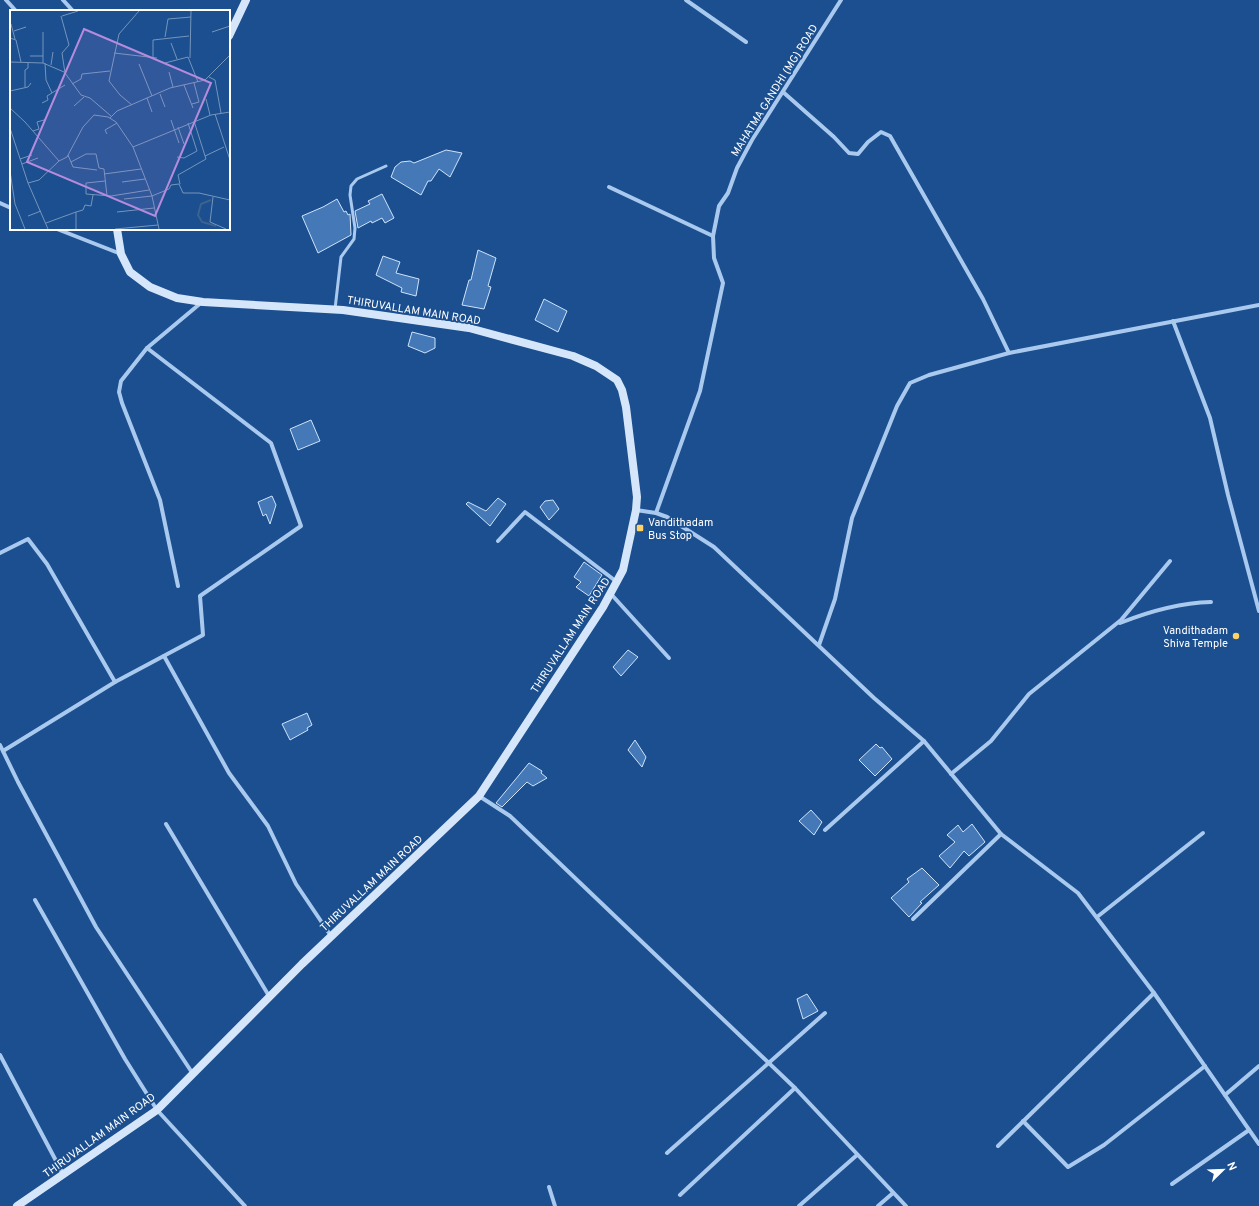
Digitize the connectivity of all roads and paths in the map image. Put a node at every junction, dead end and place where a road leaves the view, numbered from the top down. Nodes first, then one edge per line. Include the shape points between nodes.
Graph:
1 (6, 0) edge
2 (63, 0) edge
3 (246, 0) edge
4 (686, 0) edge
5 (841, 0) edge
6 (15, 10) edge
7 (72, 10) edge
8 (230, 34) edge
9 (746, 42) dead end
10 (783, 92) junction
11 (386, 166) dead end
12 (609, 186) dead end
13 (0, 203) edge
14 (10, 208) edge
15 (60, 230) edge
16 (118, 230) edge
17 (713, 236) junction
18 (121, 254) junction
19 (203, 302) junction
20 (1259, 305) edge
21 (335, 310) junction
22 (1173, 322) junction
23 (147, 348) junction
24 (1009, 353) junction
25 (636, 510) junction
26 (656, 513) junction
27 (498, 541) dead end
28 (0, 553) edge
29 (1170, 561) dead end
30 (617, 582) junction
31 (178, 586) dead end
32 (610, 594) junction
33 (1211, 602) dead end
34 (1259, 611) edge
35 (1116, 624) junction
36 (819, 645) junction
37 (164, 656) junction
38 (669, 658) dead end
39 (115, 682) junction
40 (924, 741) junction
41 (0, 745) edge
42 (3, 751) junction
43 (951, 774) junction
44 (479, 796) junction
45 (166, 824) dead end
46 (825, 830) dead end
47 (1203, 833) dead end
48 (1002, 834) junction
49 (35, 900) dead end
50 (1097, 917) junction
51 (913, 919) dead end
52 (331, 936) junction
53 (1154, 993) junction
54 (269, 996) junction
55 (825, 1013) dead end
56 (0, 1055) edge
57 (768, 1063) junction
58 (1205, 1066) junction
59 (1259, 1066) edge
60 (192, 1074) junction
61 (795, 1088) junction
62 (1225, 1095) junction
63 (157, 1110) junction
64 (1023, 1121) junction
65 (1249, 1130) junction
66 (1259, 1144) edge
67 (998, 1146) dead end
68 (668, 1153) dead end
69 (857, 1155) junction
70 (64, 1174) junction
71 (1172, 1184) dead end
72 (549, 1187) dead end
73 (893, 1193) junction
74 (680, 1195) dead end
75 (18, 1206) edge
76 (245, 1206) edge
77 (555, 1206) edge
78 (799, 1206) edge
79 (878, 1206) edge
80 (906, 1206) edge

1 - 6 street
2 - 7 street
3 - 8 main road
4 - 9 street
5 - 10 street, MAHATMA GANDHI (MG) ROAD
10 - 17 street, MAHATMA GANDHI (MG) ROAD via 737,168 728,193 719,206
10 - 24 street via 849,153 858,154 881,132 890,136 983,298
11 - 21 lane via 357,179 351,186 354,238 341,257
12 - 17 street
13 - 14 street
15 - 18 street
16 - 18 main road, THIRUVALLAM MAIN ROAD
17 - 26 street, MAHATMA GANDHI (MG) ROAD via 714,258 724,283 700,391
18 - 19 main road, THIRUVALLAM MAIN ROAD via 130,272 150,287 177,298
19 - 21 main road, THIRUVALLAM MAIN ROAD
19 - 23 street
20 - 22 street
21 - 25 main road, THIRUVALLAM MAIN ROAD via 469,328 573,356 607,373 616,380 622,390 626,407
22 - 24 street
22 - 34 street via 1210,418
23 - 31 street via 121,381 119,392 132,432 160,500
23 - 37 street via 271,443 301,526 200,596 203,635
24 - 36 street via 929,375 910,383 906,389 852,518 835,599
25 - 26 street
25 - 30 main road, THIRUVALLAM MAIN ROAD via 624,570
26 - 36 street via 692,531 714,547
27 - 30 street via 525,512
28 - 39 street via 28,539 47,564
29 - 35 street
30 - 32 main road, THIRUVALLAM MAIN ROAD
32 - 38 street
32 - 44 main road, THIRUVALLAM MAIN ROAD
33 - 35 street via 1189,602
35 - 43 street via 1029,694 991,741
36 - 40 street via 874,698
37 - 39 street
37 - 52 street via 228,773 268,826 296,884
39 - 42 street
40 - 43 street
40 - 46 street
41 - 42 street
42 - 60 street via 96,927
43 - 48 street
44 - 52 main road, THIRUVALLAM MAIN ROAD
44 - 57 street via 510,816
45 - 54 street
47 - 50 street
48 - 50 street via 1078,893
48 - 51 street
49 - 63 street via 125,1059
50 - 53 street
52 - 54 main road, THIRUVALLAM MAIN ROAD
53 - 58 street
53 - 64 street
54 - 60 main road, THIRUVALLAM MAIN ROAD
55 - 57 street
56 - 70 street
57 - 61 street
57 - 68 street
58 - 62 street
58 - 64 street via 1104,1146 1068,1167
59 - 62 street
60 - 63 main road, THIRUVALLAM MAIN ROAD
61 - 69 street
61 - 74 street
62 - 65 street
63 - 70 main road, THIRUVALLAM MAIN ROAD
63 - 76 street
64 - 67 street
65 - 66 street
65 - 71 street
69 - 73 street
69 - 78 street
70 - 75 main road, THIRUVALLAM MAIN ROAD
72 - 77 street
73 - 79 street
73 - 80 street

